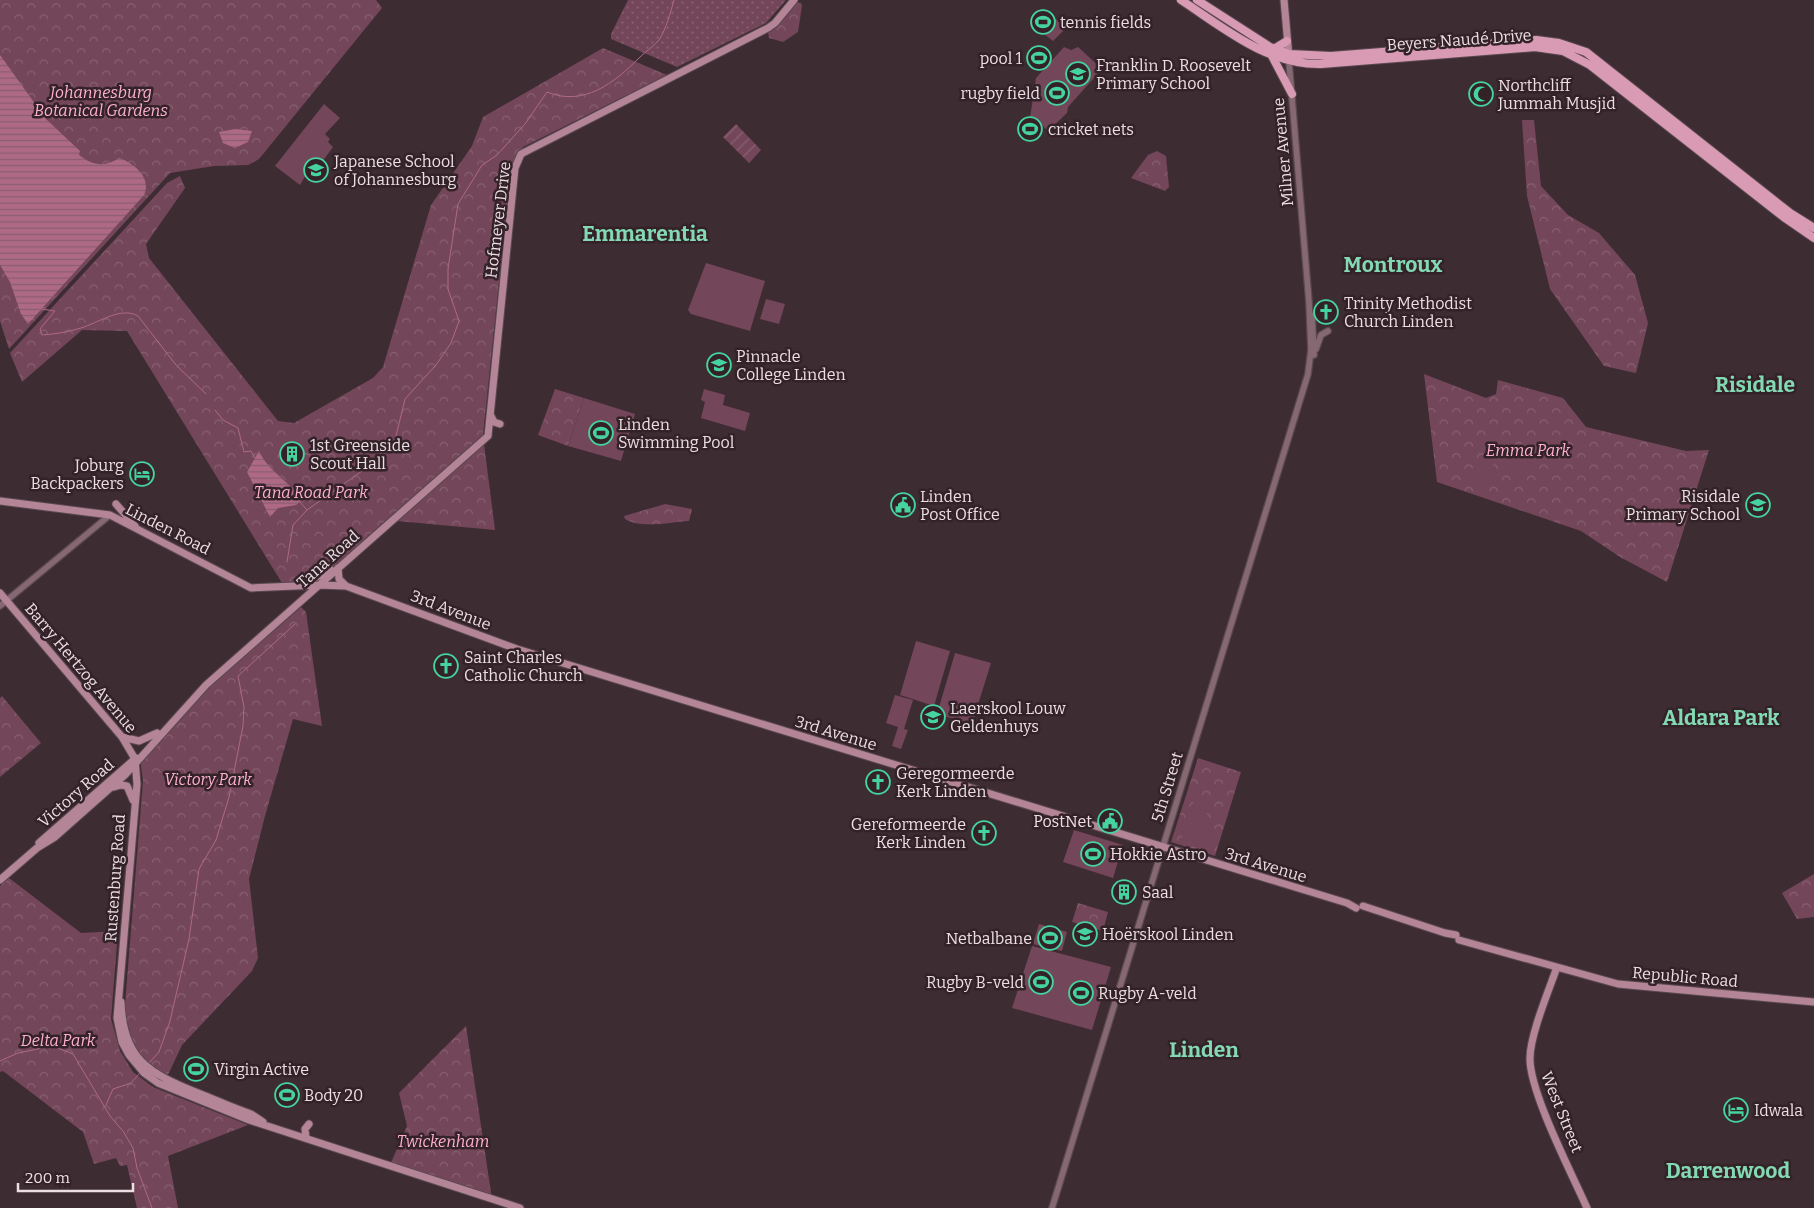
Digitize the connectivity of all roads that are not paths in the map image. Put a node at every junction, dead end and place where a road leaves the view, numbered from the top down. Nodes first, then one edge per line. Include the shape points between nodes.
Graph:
1 (794, 0) edge
2 (1182, 0) edge
3 (1197, 0) edge
4 (1284, 0) edge
5 (1287, 41) junction
6 (1273, 52) junction
7 (1289, 58) junction
8 (1292, 94) junction
9 (1814, 228) edge
10 (1814, 238) edge
11 (1312, 325) junction
12 (1328, 332) dead end
13 (1314, 352) junction
14 (1308, 374) junction
15 (491, 416) junction
16 (500, 424) dead end
17 (488, 436) joint
18 (0, 501) edge
19 (116, 504) dead end
20 (110, 515) junction
21 (135, 526) junction
22 (339, 566) junction
23 (319, 585) junction
24 (299, 586) junction
25 (346, 586) junction
26 (0, 593) edge
27 (306, 597) junction
28 (6, 601) junction
29 (0, 606) edge
30 (188, 704) junction
31 (157, 733) junction
32 (122, 737) junction
33 (135, 762) junction
34 (109, 789) junction
35 (134, 808) junction
36 (66, 820) junction
37 (55, 837) junction
38 (38, 846) junction
39 (1163, 847) junction
40 (0, 880) edge
41 (1557, 967) junction
42 (1814, 1002) edge
43 (310, 1124) dead end
44 (306, 1137) junction
45 (520, 1208) edge
46 (1052, 1208) edge
47 (1587, 1208) edge

1 - 15 main road, Hofmeyer Drive via 772,26 528,149 519,157 515,168
2 - 6 main road, Beyers Naudé Drive
3 - 6 main road, Beyers Naudé Drive
4 - 5 main road, Milner Avenue
5 - 6 main road
5 - 7 main road, Milner Avenue
6 - 7 main road, Beyers Naudé Drive
6 - 8 main road
7 - 8 street, Milner Avenue
7 - 9 main road, Beyers Naudé Drive via 1517,40 1550,41 1570,46 1586,52 1790,213
7 - 10 main road, Beyers Naudé Drive via 1321,64 1535,47 1563,51 1590,65 1781,216
8 - 11 street, Milner Avenue
11 - 13 street, 5th Street
11 - 14 street, 5th Street
12 - 13 street via 1321,336
13 - 14 street, 5th Street
14 - 39 street, 5th Street
15 - 16 main road
15 - 17 main road, Hofmeyer Drive
17 - 22 main road, Tana Road
18 - 20 main road, Linden Road
19 - 21 main road
20 - 21 main road, Linden Road
20 - 28 street
21 - 24 main road, Linden Road via 251,588
22 - 23 main road, Tana Road
22 - 24 main road
22 - 25 main road via 339,578
23 - 24 main road, Linden Road
23 - 25 main road, 3rd Avenue
23 - 27 main road, Tana Road
24 - 27 main road via 306,591
25 - 39 main road, 3rd Avenue via 525,652
26 - 28 main road, Barry Hertzog Avenue
27 - 30 main road, Tana Road
28 - 29 street
28 - 32 main road, Barry Hertzog Avenue
30 - 31 main road, Tana Road
30 - 33 main road, Tana Road
31 - 32 main road via 138,742
31 - 33 main road, Tana Road
32 - 33 main road, Barry Hertzog Avenue
33 - 34 main road, Victory Road
33 - 35 main road, Rustenburg Road
33 - 36 main road, Victory Road
34 - 35 main road via 127,786
34 - 37 main road, Victory Road
35 - 44 main road, Rustenburg Road via 120,994 124,1029 141,1066 151,1075 251,1114 263,1123
36 - 37 main road
36 - 38 main road, Victory Road
37 - 38 main road, Victory Road
38 - 40 main road, Victory Road
39 - 41 main road, 3rd Avenue
39 - 46 street, 5th Street
41 - 42 main road, Republic Road via 1631,986
41 - 47 main road, West Street via 1531,1050 1530,1064 1546,1114
43 - 44 main road via 305,1130
44 - 45 main road, Rustenburg Road

